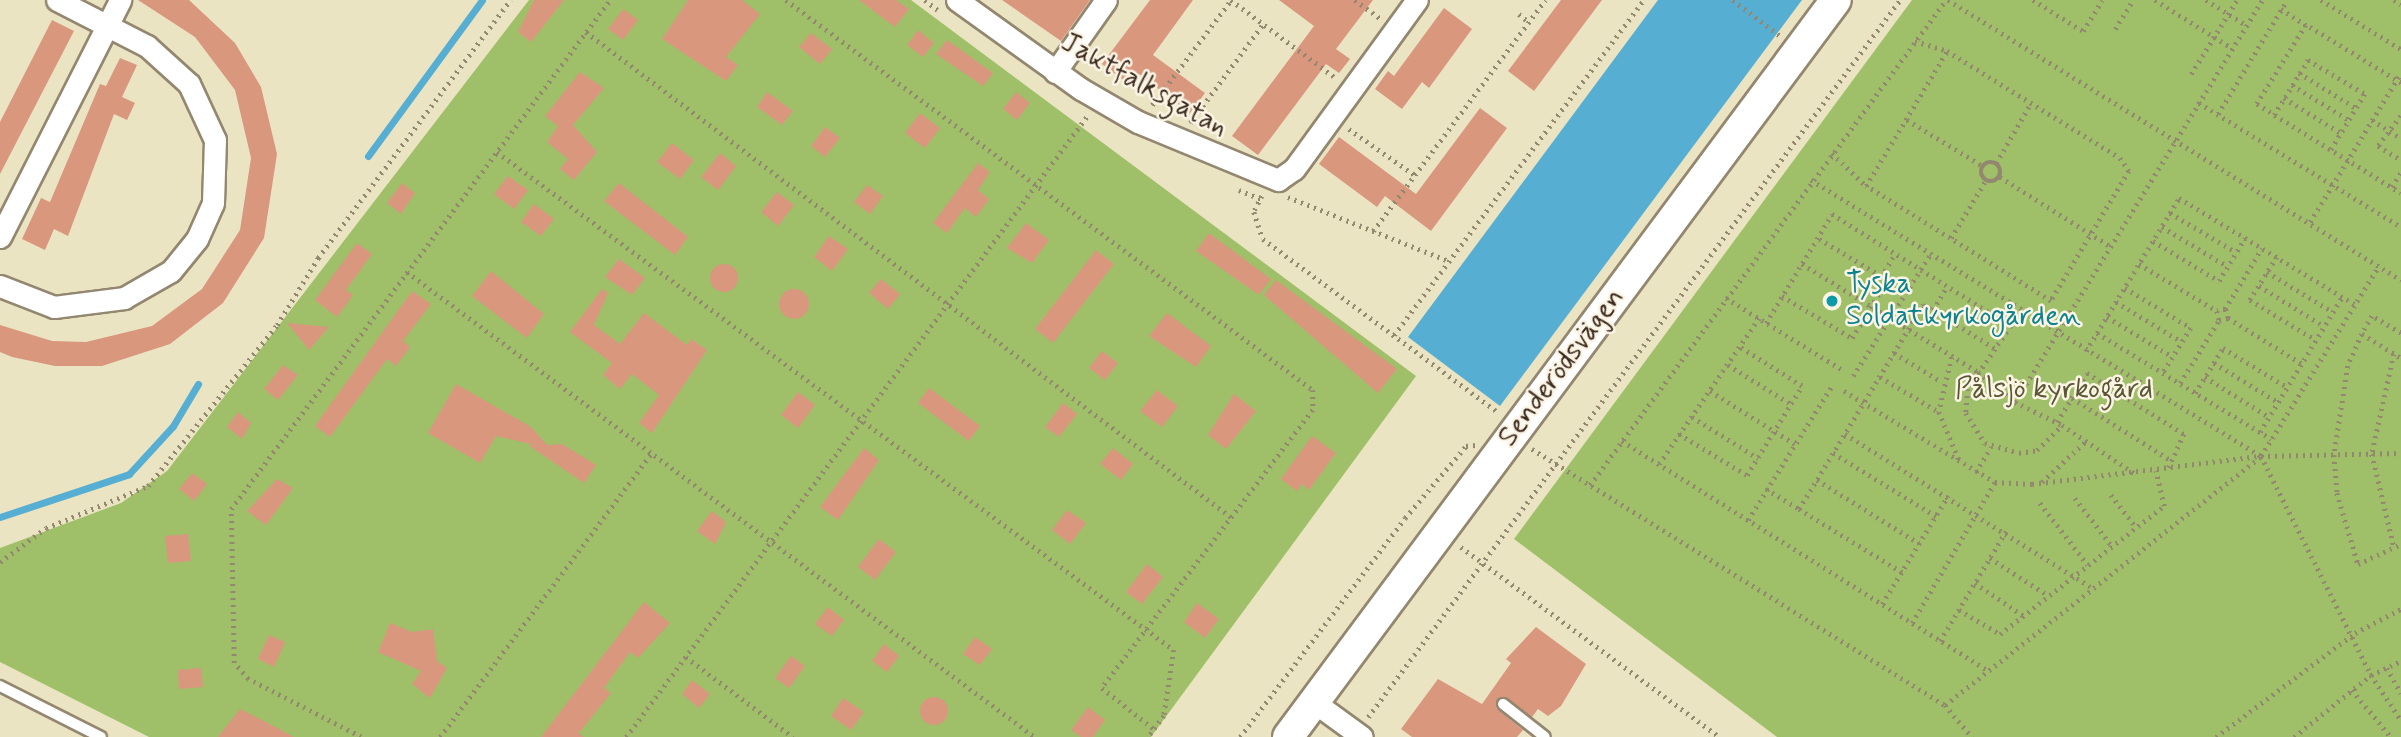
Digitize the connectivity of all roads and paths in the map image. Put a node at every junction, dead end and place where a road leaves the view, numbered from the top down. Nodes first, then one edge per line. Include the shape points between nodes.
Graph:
1 (57, 0) edge
2 (120, 0) edge
3 (510, 0) edge
4 (610, 0) edge
5 (786, 0) edge
6 (957, 0) edge
7 (1106, 0) edge
8 (1231, 0) edge
9 (1243, 0) edge
10 (1356, 0) edge
11 (1417, 0) edge
12 (1545, 0) edge
13 (1644, 0) edge
14 (1732, 0) edge
15 (1836, 0) edge
16 (1900, 0) edge
17 (1947, 0) edge
18 (2033, 0) edge
19 (2102, 0) edge
20 (2133, 0) edge
21 (2155, 0) edge
22 (2206, 0) edge
23 (2237, 0) edge
24 (2262, 0) edge
25 (2287, 0) edge
26 (2321, 0) edge
27 (2394, 0) edge
28 (2401, 4) edge
29 (1239, 6) junction
30 (2281, 9) junction
31 (1519, 14) dead end
32 (2228, 14) junction
33 (1529, 22) junction
34 (1263, 24) junction
35 (2306, 24) junction
36 (2246, 25) junction
37 (108, 26) junction
38 (1395, 29) junction
39 (2115, 29) dead end
40 (586, 32) junction
41 (1781, 37) dead end
42 (2214, 37) junction
43 (1915, 41) junction
44 (2232, 48) junction
45 (2401, 49) edge
46 (1947, 51) junction
47 (1055, 72) junction
48 (2300, 72) junction
49 (2401, 73) edge
50 (2191, 74) dead end
51 (2399, 81) edge
52 (2292, 85) junction
53 (1351, 89) junction
54 (2284, 98) junction
55 (1098, 99) junction
56 (2031, 103) junction
57 (2199, 103) junction
58 (2356, 107) junction
59 (2218, 114) junction
60 (2274, 114) junction
61 (1332, 116) junction
62 (2401, 117) edge
63 (1907, 120) dead end
64 (2349, 120) junction
65 (2372, 120) junction
66 (1139, 122) junction
67 (2388, 130) junction
68 (2341, 133) junction
69 (2177, 138) junction
70 (2401, 138) edge
71 (1177, 141) junction
72 (2331, 149) junction
73 (497, 152) junction
74 (1832, 153) junction
75 (2348, 160) junction
76 (2401, 160) edge
77 (1996, 163) junction
78 (1983, 166) junction
79 (2401, 172) edge
80 (1416, 176) junction
81 (2000, 177) junction
82 (1278, 180) junction
83 (1811, 180) junction
84 (1986, 180) junction
85 (1037, 183) junction
86 (2333, 185) junction
87 (1866, 186) junction
88 (2392, 187) junction
89 (2401, 192) edge
90 (1262, 196) junction
91 (2170, 213) junction
92 (2310, 222) junction
93 (2162, 227) junction
94 (2401, 227) edge
95 (1373, 231) junction
96 (2092, 235) junction
97 (0, 237) edge
98 (1817, 238) junction
99 (1951, 238) junction
100 (2245, 238) junction
101 (2153, 241) junction
102 (2110, 246) junction
103 (2262, 248) junction
104 (2236, 252) junction
105 (1895, 254) junction
106 (1930, 255) junction
107 (2277, 257) junction
108 (1450, 261) junction
109 (1802, 264) junction
110 (2139, 264) junction
111 (2379, 266) junction
112 (2227, 267) junction
113 (1921, 270) junction
114 (407, 272) junction
115 (2267, 272) junction
116 (1881, 277) junction
117 (2401, 279) edge
118 (0, 286) edge
119 (1947, 286) junction
120 (2259, 286) junction
121 (2125, 288) junction
122 (1782, 296) junction
123 (2342, 297) junction
124 (1726, 298) junction
125 (2116, 302) junction
126 (948, 304) junction
127 (2355, 304) junction
128 (1871, 306) junction
129 (2225, 309) junction
130 (1933, 310) junction
131 (2217, 312) junction
132 (2333, 312) junction
133 (2107, 317) junction
134 (1759, 318) junction
135 (1891, 318) junction
136 (2228, 318) junction
137 (2219, 320) junction
138 (1766, 323) junction
139 (2324, 326) junction
140 (1909, 329) junction
141 (2057, 333) junction
142 (2097, 333) junction
143 (2401, 333) edge
144 (2362, 334) junction
145 (1394, 335) junction
146 (2316, 340) junction
147 (2182, 342) junction
148 (1741, 348) junction
149 (1996, 349) junction
150 (2086, 351) junction
151 (1894, 353) junction
152 (2394, 354) junction
153 (1952, 357) junction
154 (2173, 357) junction
155 (2401, 358) edge
156 (2214, 363) junction
157 (2302, 363) junction
158 (1728, 365) junction
159 (1841, 369) dead end
160 (1978, 372) junction
161 (2163, 373) junction
162 (1853, 376) dead end
163 (1880, 377) junction
164 (2204, 377) junction
165 (1942, 382) junction
166 (2180, 383) junction
167 (1833, 384) dead end
168 (2287, 387) junction
169 (1710, 391) junction
170 (1844, 391) dead end
171 (2195, 393) junction
172 (2071, 398) junction
173 (2015, 402) junction
174 (2278, 402) junction
175 (1864, 403) junction
176 (1791, 404) junction
177 (1939, 412) junction
178 (1692, 416) junction
179 (2269, 417) junction
180 (861, 420) junction
181 (2059, 423) junction
182 (1506, 431) junction
183 (1774, 431) junction
184 (2260, 432) junction
185 (1679, 433) junction
186 (1845, 434) junction
187 (2271, 439) junction
188 (2087, 440) junction
189 (1622, 441) junction
190 (1795, 444) junction
191 (1991, 447) junction
192 (652, 453) junction
193 (1833, 453) junction
194 (2334, 454) junction
195 (2372, 454) junction
196 (2401, 454) edge
197 (2261, 456) junction
198 (1758, 458) junction
199 (2172, 461) junction
200 (1960, 463) junction
201 (1556, 464) junction
202 (1659, 464) junction
203 (2168, 469) junction
204 (1976, 471) junction
205 (2156, 471) junction
206 (2134, 473) junction
207 (1817, 480) junction
208 (1995, 482) junction
209 (2040, 483) junction
210 (1590, 485) junction
211 (1766, 489) junction
212 (2111, 495) dead end
213 (1948, 496) junction
214 (2075, 498) dead end
215 (2040, 503) dead end
216 (1799, 509) junction
217 (1976, 514) junction
218 (1936, 516) junction
219 (1232, 517) junction
220 (1747, 520) junction
221 (2136, 527) junction
222 (1441, 531) junction
223 (2006, 531) junction
224 (771, 541) junction
225 (1919, 543) junction
226 (2401, 544) edge
227 (2112, 546) junction
228 (2394, 547) junction
229 (1990, 558) junction
230 (0, 562) edge
231 (1482, 562) junction
232 (2088, 565) junction
233 (1902, 572) junction
234 (2074, 576) junction
235 (1975, 583) junction
236 (2091, 588) junction
237 (2049, 596) junction
238 (1882, 604) junction
239 (2401, 609) edge
240 (1959, 610) junction
241 (2024, 616) junction
242 (1912, 622) junction
243 (1146, 629) junction
244 (2355, 633) junction
245 (1940, 640) junction
246 (686, 657) junction
247 (2401, 661) edge
248 (2387, 668) junction
249 (1986, 669) junction
250 (2371, 675) junction
251 (0, 686) edge
252 (2353, 690) junction
253 (2401, 693) edge
254 (1314, 702) junction
255 (1503, 704) dead end
256 (1945, 705) junction
257 (2401, 720) edge
258 (1154, 729) junction
259 (1359, 735) edge
260 (101, 737) edge
261 (361, 737) edge
262 (440, 737) edge
263 (626, 737) edge
264 (793, 737) edge
265 (1035, 737) edge
266 (1148, 737) edge
267 (1240, 737) edge
268 (1289, 737) edge
269 (1545, 737) edge
270 (1720, 737) edge
271 (1972, 737) edge
272 (2216, 737) edge
273 (2294, 737) edge
274 (2391, 737) edge

1 - 37 street
2 - 37 street
3 - 230 path via 318,258 277,325 148,486 47,528
4 - 40 path
5 - 85 path
6 - 47 street, Jaktfalksgatan
7 - 47 street
8 - 29 path
8 - 66 path
9 - 29 path
10 - 38 path
11 - 38 street
12 - 33 path
13 - 108 path
14 - 41 path
15 - 182 street, Senderödsvägen
16 - 201 path
17 - 43 path
17 - 69 path
18 - 19 path via 2083,31
20 - 39 path
21 - 42 path
22 - 32 path
23 - 32 path
24 - 36 path
25 - 30 path
26 - 45 path
27 - 28 path
29 - 34 path
30 - 35 path
30 - 59 path
31 - 33 path
32 - 36 path
32 - 42 path
33 - 80 path
34 - 53 path
34 - 71 path
35 - 51 path
35 - 60 path via 2257,104
36 - 44 path
37 - 97 street
37 - 118 street via 161,55 199,99 217,155 213,203 204,225 171,271 113,302 54,307
38 - 53 street
40 - 73 path
40 - 126 path
42 - 44 path
42 - 50 path
43 - 46 path
43 - 74 path
44 - 57 path
46 - 56 path
46 - 87 path
47 - 55 street, Jaktfalksgatan
48 - 52 path
48 - 58 path
48 - 58 path via 2308,60 2365,94
49 - 51 path
51 - 65 path
52 - 54 path
52 - 64 path
53 - 61 street
54 - 60 path
54 - 68 path
55 - 66 street, Jaktfalksgatan
55 - 85 path
56 - 77 path
56 - 96 path via 2120,158 2129,171
57 - 59 path
57 - 69 path
58 - 64 path
59 - 86 path
60 - 72 path
61 - 80 path
61 - 82 street
62 - 67 path
63 - 78 path
64 - 68 path
65 - 67 path
65 - 75 path
66 - 71 street, Jaktfalksgatan
67 - 70 path
67 - 76 path via 2378,146
68 - 72 path
69 - 92 path
69 - 102 path
71 - 82 street, Jaktfalksgatan
72 - 75 path
73 - 114 path
73 - 180 path
74 - 83 path
74 - 87 path
75 - 86 path
75 - 88 path
77 - 78 path
77 - 81 path
78 - 84 path
79 - 88 path
80 - 95 path
81 - 84 path
81 - 96 path
82 - 90 path
83 - 106 path
83 - 124 path
84 - 99 path
85 - 126 path
85 - 219 path via 1312,390 1313,410
86 - 92 path
86 - 94 path
87 - 99 path
88 - 89 path
90 - 95 path via 1290,197
90 - 145 path via 1254,212 1263,239
91 - 93 path
91 - 100 path via 2179,198
91 - 104 path
92 - 111 path
93 - 101 path
93 - 112 path
95 - 108 path
96 - 99 path via 2051,301
96 - 102 path
98 - 105 path via 1832,214
98 - 109 path
98 - 116 path
100 - 103 path
100 - 104 path
101 - 110 path
101 - 112 path via 2219,281
102 - 141 path
103 - 107 path
103 - 129 path
104 - 112 path
105 - 113 path
105 - 116 path
106 - 113 path
106 - 141 path
107 - 115 path
107 - 123 path
108 - 145 path
109 - 122 path
109 - 128 path
110 - 121 path
110 - 131 path
111 - 117 path
111 - 127 path
113 - 119 path
113 - 135 path
114 - 192 path
114 - 261 path via 231,509 227,531 234,663 248,679
115 - 120 path
115 - 132 path
116 - 128 path via 1887,280
119 - 130 path
119 - 149 path via 2011,326
120 - 139 path
120 - 146 path via 2250,300
121 - 125 path
121 - 147 path via 2191,328
122 - 128 path via 1852,338
122 - 138 path
123 - 127 path
123 - 132 path
124 - 134 path
124 - 189 path
125 - 133 path
125 - 147 path
126 - 180 path
126 - 219 path
127 - 187 path
128 - 135 path
129 - 131 path
129 - 136 path
130 - 140 path via 1923,305
130 - 149 path
131 - 137 path
132 - 139 path
133 - 142 path
133 - 154 path
134 - 138 path
134 - 148 path
135 - 140 path
135 - 162 path
136 - 137 path
136 - 157 path
137 - 166 path
138 - 159 path
139 - 146 path
140 - 151 path
140 - 153 path
141 - 150 path
141 - 173 path
142 - 150 path
142 - 161 path
143 - 144 path via 2372,316
144 - 152 path
144 - 194 path via 2348,366
145 - 182 path
146 - 157 path
147 - 154 path
148 - 158 path
148 - 176 path via 1802,386
149 - 160 path
150 - 197 path
151 - 163 path
151 - 165 path
152 - 155 path
152 - 195 path
153 - 160 path
153 - 165 path
154 - 161 path
156 - 164 path
156 - 168 path via 2222,348
156 - 174 path
157 - 168 path
158 - 169 path
158 - 176 path
160 - 173 path
160 - 191 path via 1966,413
161 - 166 path
163 - 175 path
163 - 177 path
164 - 171 path
164 - 179 path
165 - 177 path
166 - 171 path
167 - 190 path
168 - 174 path
169 - 178 path
169 - 183 path
170 - 175 path
171 - 184 path
172 - 181 path
172 - 199 path
172 - 199 path via 2087,373 2184,434
173 - 181 path
174 - 179 path
175 - 186 path
175 - 200 path
176 - 183 path
177 - 200 path
178 - 185 path
178 - 198 path
179 - 184 path
180 - 224 path
180 - 243 path
181 - 188 path
181 - 191 path via 2038,450
182 - 201 path
182 - 222 street, Senderödsvägen
182 - 267 path via 1466,446
183 - 190 path
183 - 198 path
184 - 187 path
185 - 198 path via 1747,475
185 - 202 path
186 - 193 path
186 - 213 path
187 - 197 path
188 - 206 path
188 - 209 path
189 - 202 path
189 - 210 path
190 - 211 path
191 - 204 path
192 - 224 path
192 - 262 path
193 - 207 path
193 - 218 path
194 - 195 path
194 - 197 path
194 - 228 path via 2337,493 2358,564
195 - 196 path
195 - 228 path
197 - 203 path
197 - 236 path
197 - 244 path
199 - 203 path
200 - 204 path
201 - 210 path
201 - 231 path
202 - 220 path
203 - 205 path
204 - 208 path
205 - 206 path
205 - 221 path via 2164,506
206 - 209 path
207 - 216 path
207 - 225 path
208 - 209 path
208 - 217 path
210 - 256 path
211 - 216 path
211 - 220 path
212 - 221 path
213 - 217 path
213 - 218 path
214 - 227 path
215 - 232 path
216 - 233 path
217 - 223 path
217 - 242 path
218 - 225 path
219 - 243 path
220 - 238 path
221 - 227 path
222 - 231 path
222 - 254 street, Senderödsvägen
223 - 229 path
223 - 234 path
224 - 246 path
224 - 265 path
225 - 233 path
226 - 228 path
227 - 232 path
229 - 235 path
229 - 237 path
231 - 259 path
231 - 270 path
232 - 234 path
233 - 238 path
234 - 236 path
234 - 237 path
235 - 240 path
235 - 241 path
236 - 249 path
237 - 241 path
238 - 242 path
239 - 244 path
240 - 241 path via 2000,634
240 - 245 path
242 - 245 path
243 - 258 path via 1174,649 1164,716
243 - 258 path via 1102,688
244 - 250 path
244 - 272 path
245 - 249 path
246 - 263 path
246 - 264 path
247 - 248 path
248 - 250 path
248 - 253 path
249 - 256 path
250 - 252 path
250 - 257 path
251 - 260 lane
252 - 273 path
252 - 274 path
254 - 259 street
254 - 268 street, Senderödsvägen
255 - 269 lane
256 - 271 path
258 - 266 path

